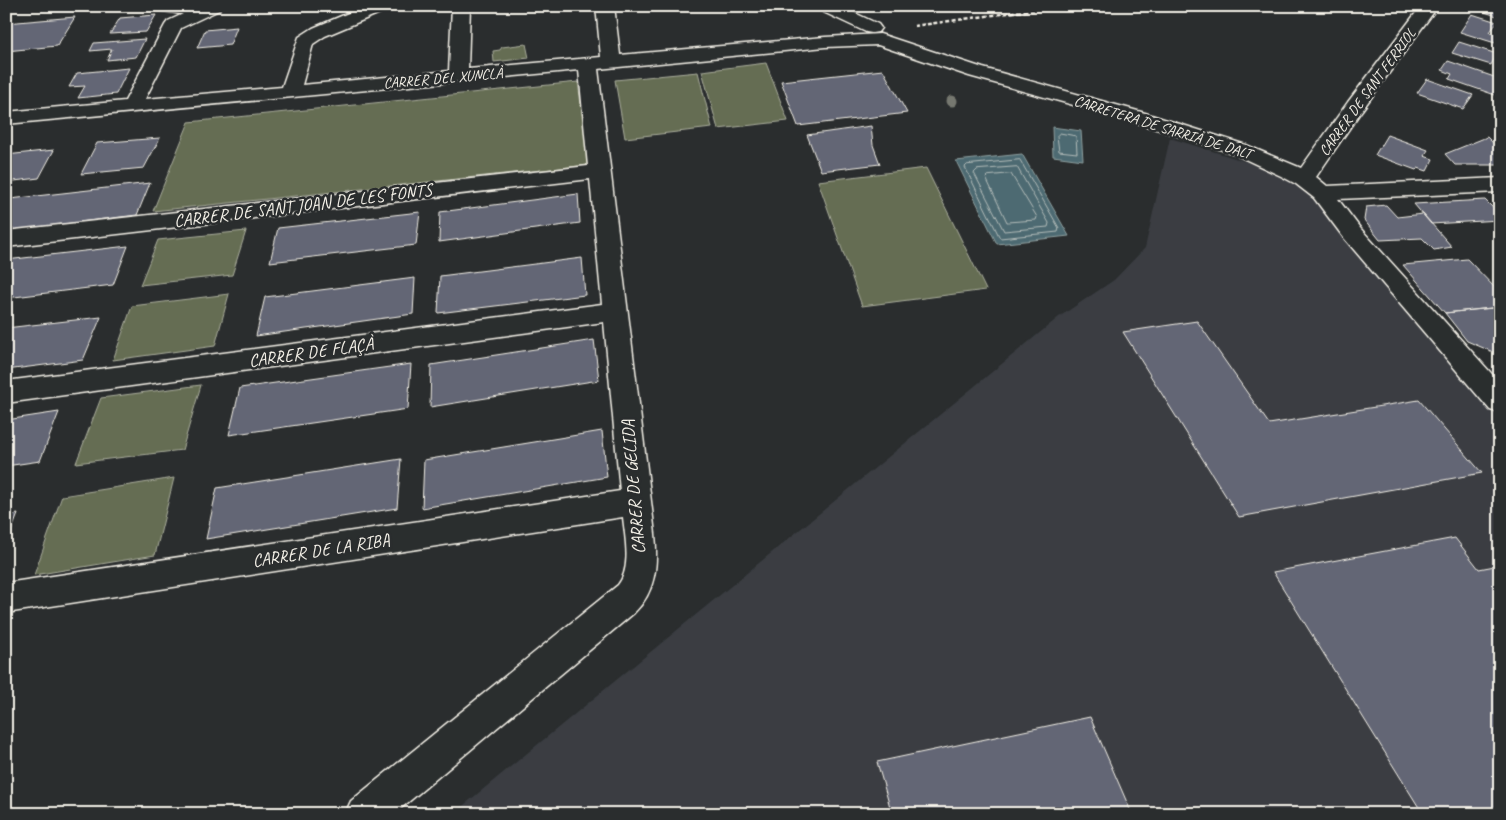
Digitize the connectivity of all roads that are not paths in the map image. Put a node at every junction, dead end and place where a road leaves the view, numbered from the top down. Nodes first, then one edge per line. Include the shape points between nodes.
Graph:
1 (162, 6) edge
2 (381, 6) edge
3 (461, 6) edge
4 (605, 6) edge
5 (825, 6) edge
6 (861, 6) edge
7 (1430, 6) edge
8 (206, 9) edge
9 (875, 33) junction
10 (611, 62) junction
11 (588, 64) junction
12 (458, 77) junction
13 (290, 91) junction
14 (132, 106) junction
15 (6, 118) edge
16 (600, 171) junction
17 (1500, 185) edge
18 (1313, 186) junction
19 (6, 239) edge
20 (616, 311) junction
21 (1500, 368) edge
22 (1473, 372) junction
23 (6, 392) edge
24 (1500, 402) edge
25 (636, 502) junction
26 (6, 598) edge
27 (364, 814) edge

1 - 8 street
2 - 13 street via 304,41
3 - 12 street
4 - 10 street
5 - 9 street, CARRETERA DE SARRIÀ DE DALT
6 - 9 street
7 - 18 street, CARRER DE SANT FERRIOL via 1355,106
8 - 14 street via 174,24
9 - 10 street, CARRER DEL XUNCLÀ via 825,42
9 - 18 street, CARRETERA DE SARRIÀ DE DALT via 961,67 1240,149
10 - 11 street, CARRER DEL XUNCLÀ
11 - 12 street, CARRER DEL XUNCLÀ
11 - 16 street, CARRER DE GELIDA
12 - 13 street, CARRER DEL XUNCLÀ
13 - 14 street, CARRER DEL XUNCLÀ
14 - 15 street, CARRER DEL XUNCLÀ
16 - 19 street, CARRER DE SANT JOAN DE LES FONTS
16 - 20 street, CARRER DE GELIDA
17 - 18 street
18 - 22 street, CARRETERA DE SARRIÀ DE DALT
20 - 23 street, CARRER DE FLAÇÀ
20 - 25 street, CARRER DE GELIDA
21 - 22 street
22 - 24 street, CARRETERA DE SARRIÀ DE DALT
25 - 26 street, CARRER DE LA RIBA
25 - 27 street, CARRER DE GELIDA via 640,572 634,589 608,616

